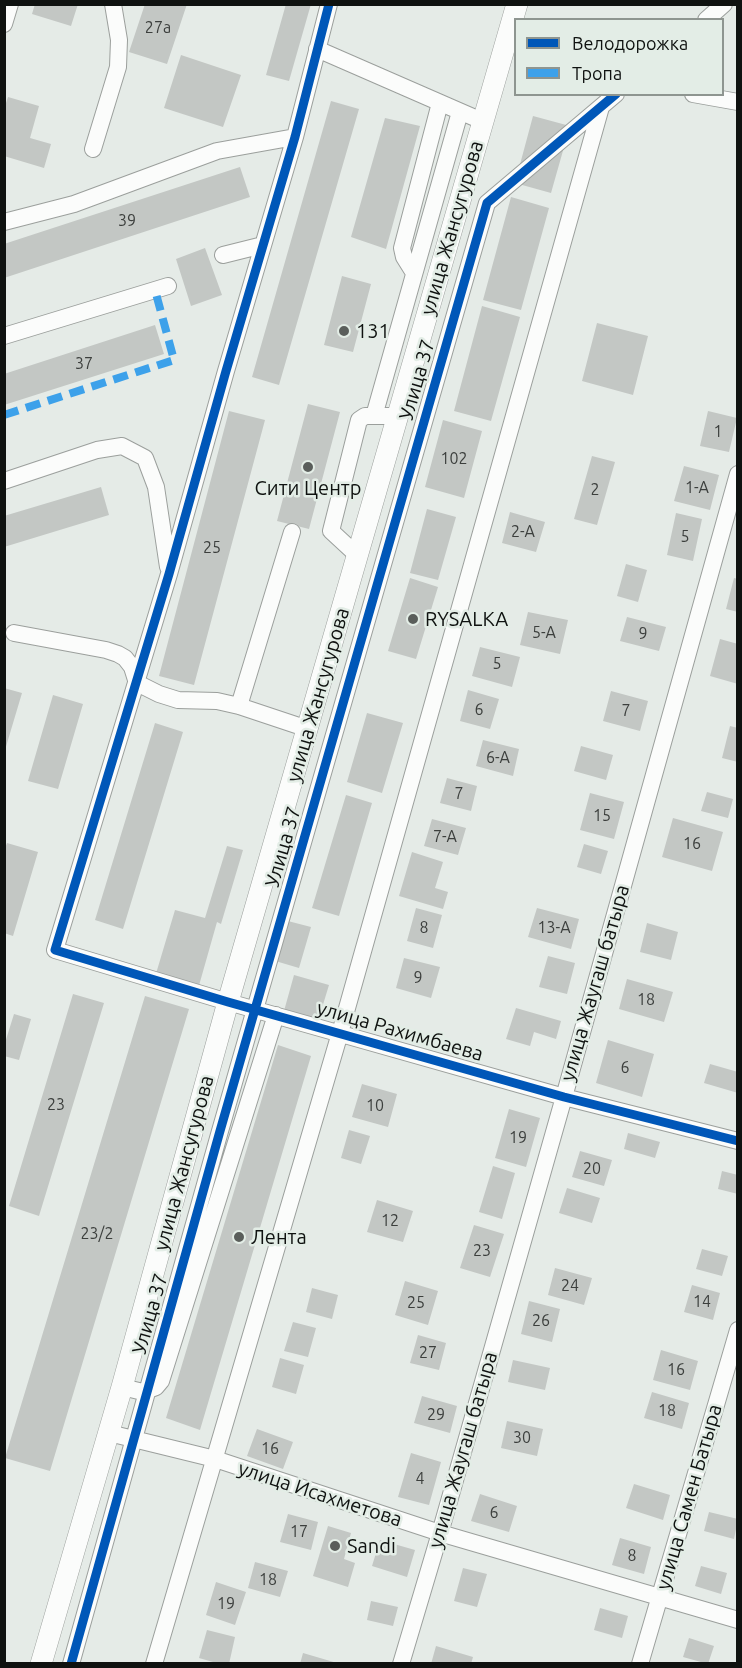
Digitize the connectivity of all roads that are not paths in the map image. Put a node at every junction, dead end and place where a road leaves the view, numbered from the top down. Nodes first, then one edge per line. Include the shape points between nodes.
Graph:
1 (112, 4) edge
2 (329, 4) edge
3 (724, 4) edge
4 (708, 18) edge
5 (514, 23) edge
6 (317, 49) junction
7 (509, 55) edge
8 (603, 96) edge
9 (614, 96) edge
10 (704, 96) edge
11 (738, 102) edge
12 (440, 103) junction
13 (460, 112) junction
14 (482, 122) junction
15 (295, 137) junction
16 (93, 149) dead end
17 (420, 178) junction
18 (439, 184) junction
19 (462, 192) junction
20 (4, 222) edge
21 (263, 245) junction
22 (223, 255) dead end
23 (414, 273) junction
24 (168, 286) dead end
25 (4, 336) edge
26 (374, 416) junction
27 (398, 416) junction
28 (738, 474) edge
29 (4, 481) edge
30 (292, 532) dead end
31 (357, 556) junction
32 (169, 574) junction
33 (14, 633) dead end
34 (138, 683) junction
35 (239, 706) junction
36 (308, 729) junction
37 (228, 1002) junction
38 (276, 1015) junction
39 (340, 1033) junction
40 (564, 1097) junction
41 (738, 1141) edge
42 (738, 1330) edge
43 (122, 1387) junction
44 (109, 1433) junction
45 (215, 1459) junction
46 (440, 1533) junction
47 (660, 1598) junction
48 (738, 1620) edge
49 (41, 1664) edge
50 (70, 1664) edge
51 (154, 1664) edge
52 (401, 1664) edge
53 (640, 1664) edge

1 - 16 street via 119,40 118,67
2 - 6 street
3 - 4 street
5 - 7 main road, улица Жансугурова
6 - 12 street
6 - 15 street
7 - 14 main road, улица Жансугурова
8 - 39 street
9 - 50 street, Улица 37 via 487,203
10 - 11 street
12 - 13 street
12 - 17 street
13 - 14 street
13 - 18 street
14 - 19 main road, улица Жансугурова
15 - 20 street via 217,151 74,204
15 - 21 street
17 - 18 street
17 - 23 street via 402,248
18 - 19 street
18 - 23 street
19 - 27 main road, улица Жансугурова
21 - 22 street
21 - 32 street
23 - 26 street
24 - 25 street
26 - 27 street
26 - 31 street via 359,420 331,526 331,531
27 - 31 main road, улица Жансугурова
28 - 40 street, улица Жаугаш батыра
29 - 32 street via 97,450 122,447 145,458 156,487
30 - 35 street
31 - 36 main road, улица Жансугурова
32 - 34 street
33 - 34 street via 118,654 132,667
34 - 35 street via 178,700
34 - 37 street, улица Рахимбаева via 55,950
35 - 36 street
36 - 37 main road, улица Жансугурова
37 - 38 street, улица Рахимбаева
37 - 43 main road, улица Жансугурова
38 - 39 street, улица Рахимбаева
38 - 43 street via 161,1381 143,1392
39 - 40 street, улица Рахимбаева
39 - 45 street
40 - 41 street, улица Рахимбаева
40 - 46 street, улица Жаугаш батыра
42 - 47 street, улица Самен Батыра
43 - 44 main road, улица Жансугурова
44 - 45 street, улица Исахметова
44 - 49 main road, улица Жансугурова
45 - 46 street, улица Исахметова
45 - 51 street
46 - 47 street, улица Исахметова
46 - 52 street, улица Жаугаш батыра
47 - 48 street, улица Исахметова
47 - 53 street, улица Самен Батыра

